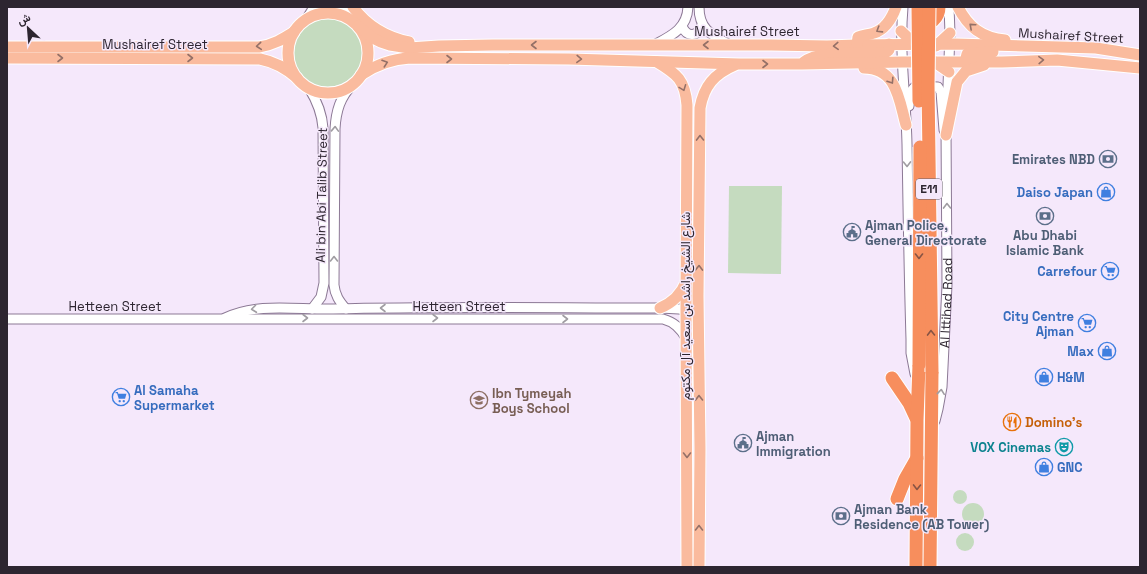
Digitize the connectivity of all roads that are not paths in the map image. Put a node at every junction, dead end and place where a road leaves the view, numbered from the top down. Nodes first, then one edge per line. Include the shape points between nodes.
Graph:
1 (314, 7) edge
2 (343, 7) edge
3 (352, 7) edge
4 (688, 7) edge
5 (699, 7) edge
6 (896, 7) edge
7 (903, 7) edge
8 (912, 7) edge
9 (918, 7) edge
10 (929, 7) edge
11 (940, 7) edge
12 (949, 7) edge
13 (958, 7) edge
14 (306, 20) junction
15 (355, 24) junction
16 (702, 25) junction
17 (682, 26) junction
18 (901, 31) junction
19 (294, 32) junction
20 (950, 33) junction
21 (889, 44) junction
22 (914, 44) junction
23 (938, 44) junction
24 (949, 44) junction
25 (730, 45) junction
26 (856, 45) junction
27 (901, 45) junction
28 (439, 46) junction
29 (652, 46) junction
30 (1062, 46) junction
31 (7, 47) edge
32 (43, 47) junction
33 (1136, 53) edge
34 (925, 57) junction
35 (7, 58) edge
36 (42, 58) junction
37 (656, 62) junction
38 (971, 62) junction
39 (1002, 62) junction
40 (739, 64) junction
41 (802, 64) junction
42 (902, 66) junction
43 (949, 67) junction
44 (1140, 68) edge
45 (361, 75) junction
46 (297, 78) junction
47 (353, 84) junction
48 (309, 88) junction
49 (906, 125) junction
50 (946, 135) junction
51 (324, 275) junction
52 (334, 277) junction
53 (687, 278) junction
54 (282, 308) junction
55 (346, 308) junction
56 (609, 308) junction
57 (660, 308) junction
58 (312, 309) junction
59 (686, 310) junction
60 (224, 318) junction
61 (7, 319) edge
62 (278, 319) junction
63 (580, 319) junction
64 (686, 338) junction
65 (698, 363) junction
66 (892, 378) dead end
67 (919, 383) junction
68 (917, 420) junction
69 (932, 429) junction
70 (917, 456) junction
71 (897, 499) dead end
72 (915, 565) edge
73 (687, 567) edge
74 (699, 567) edge
75 (930, 567) edge

1 - 14 street
2 - 15 street
3 - 28 main road via 380,33 409,42
4 - 17 street
5 - 16 street
6 -> 26 main road via 890,21 875,33 858,37
7 - 18 street
8 - 11 highway via 914,17 922,24 936,18
9 -> 67 highway, E11, bridge
69 -> 10 highway, Al Ittihad Road / E11, bridge
12 - 20 street, Al Ittihad Road
30 -> 13 main road via 1048,40 999,39 986,36 966,21
14 - 15 main road via 329,13 341,15
14 - 19 main road
15 - 28 main road, Mushairef Street via 373,38 390,46
15 - 45 main road via 365,38 368,50 367,63
16 - 17 street via 697,33 693,34 688,33
16 - 25 street via 709,33
17 - 29 street via 671,36
18 - 22 main road
18 - 27 street
19 -> 32 main road, Mushairef Street via 278,42 259,47
19 - 46 main road via 288,55
20 - 23 main road
20 - 24 street, Al Ittihad Road
21 - 26 main road, Mushairef Street
21 - 27 main road, Mushairef Street
21 - 41 main road via 889,50 885,53 825,55 812,57
22 - 23 main road, Mushairef Street
22 - 27 main road, Mushairef Street
22 - 34 main road
23 - 24 main road, Mushairef Street
23 - 34 main road
24 - 30 main road, Mushairef Street
24 - 34 main road
24 - 43 street, Al Ittihad Road
26 -> 25 main road, Mushairef Street
25 -> 29 main road, Mushairef Street
27 - 34 main road
27 - 42 street
29 -> 28 main road, Mushairef Street
30 - 33 main road, Mushairef Street
30 - 38 main road via 1056,50 969,53 966,58
31 - 32 main road, Mushairef Street
32 - 36 main road
34 - 42 main road
34 - 43 main road
35 - 36 main road, Mushairef Street
36 -> 46 main road, Mushairef Street via 260,59 280,66
37 - 40 main road
45 -> 37 main road via 379,64 400,59
37 -> 53 main road, شارع الشيخ راشد بن سعيد آل مكتوم via 676,75 687,96
38 - 39 main road, Mushairef Street
38 - 43 main road, Mushairef Street
39 -> 44 main road, Mushairef Street via 1057,60
39 - 50 main road via 980,66 961,76 957,82
40 -> 41 main road
65 -> 40 main road, شارع الشيخ راشد بن سعيد آل مكتوم via 700,108 710,82 724,70
41 - 42 main road
41 -> 49 main road via 817,67 874,68 884,73 894,84
42 - 49 street
43 - 50 street, Al Ittihad Road
45 - 47 main road
46 - 48 main road
47 - 48 main road via 332,93
52 -> 47 street, Ali bin Abi Talib Street via 335,120 339,104
48 - 51 street, Ali bin Abi Talib Street via 320,111 323,128
49 - 50 street via 912,89 917,86 936,86 941,92
49 -> 67 street via 911,346 915,374
69 -> 50 street, Al Ittihad Road via 940,398 947,285
51 - 52 street via 329,279
51 - 58 street, Ali bin Abi Talib Street via 323,290
52 - 55 street, Ali bin Abi Talib Street via 336,296
53 - 57 main road via 675,300
53 - 59 main road, شارع الشيخ راشد بن سعيد آل مكتوم
54 - 58 street, Hetteen Street
54 -> 60 street, Hetteen Street via 251,309
54 - 62 street via 276,314
56 -> 55 street, Hetteen Street
55 - 58 street, Hetteen Street
56 - 57 street, Hetteen Street
56 - 63 street via 607,315
57 - 59 street, Hetteen Street
59 - 64 main road, شارع الشيخ راشد بن سعيد آل مكتوم
59 - 65 main road via 692,316
60 - 61 street, Hetteen Street
60 - 62 street, Hetteen Street
62 -> 63 street, Hetteen Street
63 - 64 street, Hetteen Street via 662,319 674,323
64 -> 73 main road, شارع الشيخ راشد بن سعيد آل مكتوم
74 -> 65 main road, شارع الشيخ راشد بن سعيد آل مكتوم
66 - 68 highway
67 - 68 highway, E11
68 - 70 highway, E11
69 - 75 highway, Al Ittihad Road / E11
70 - 71 highway
70 -> 72 highway, E11

